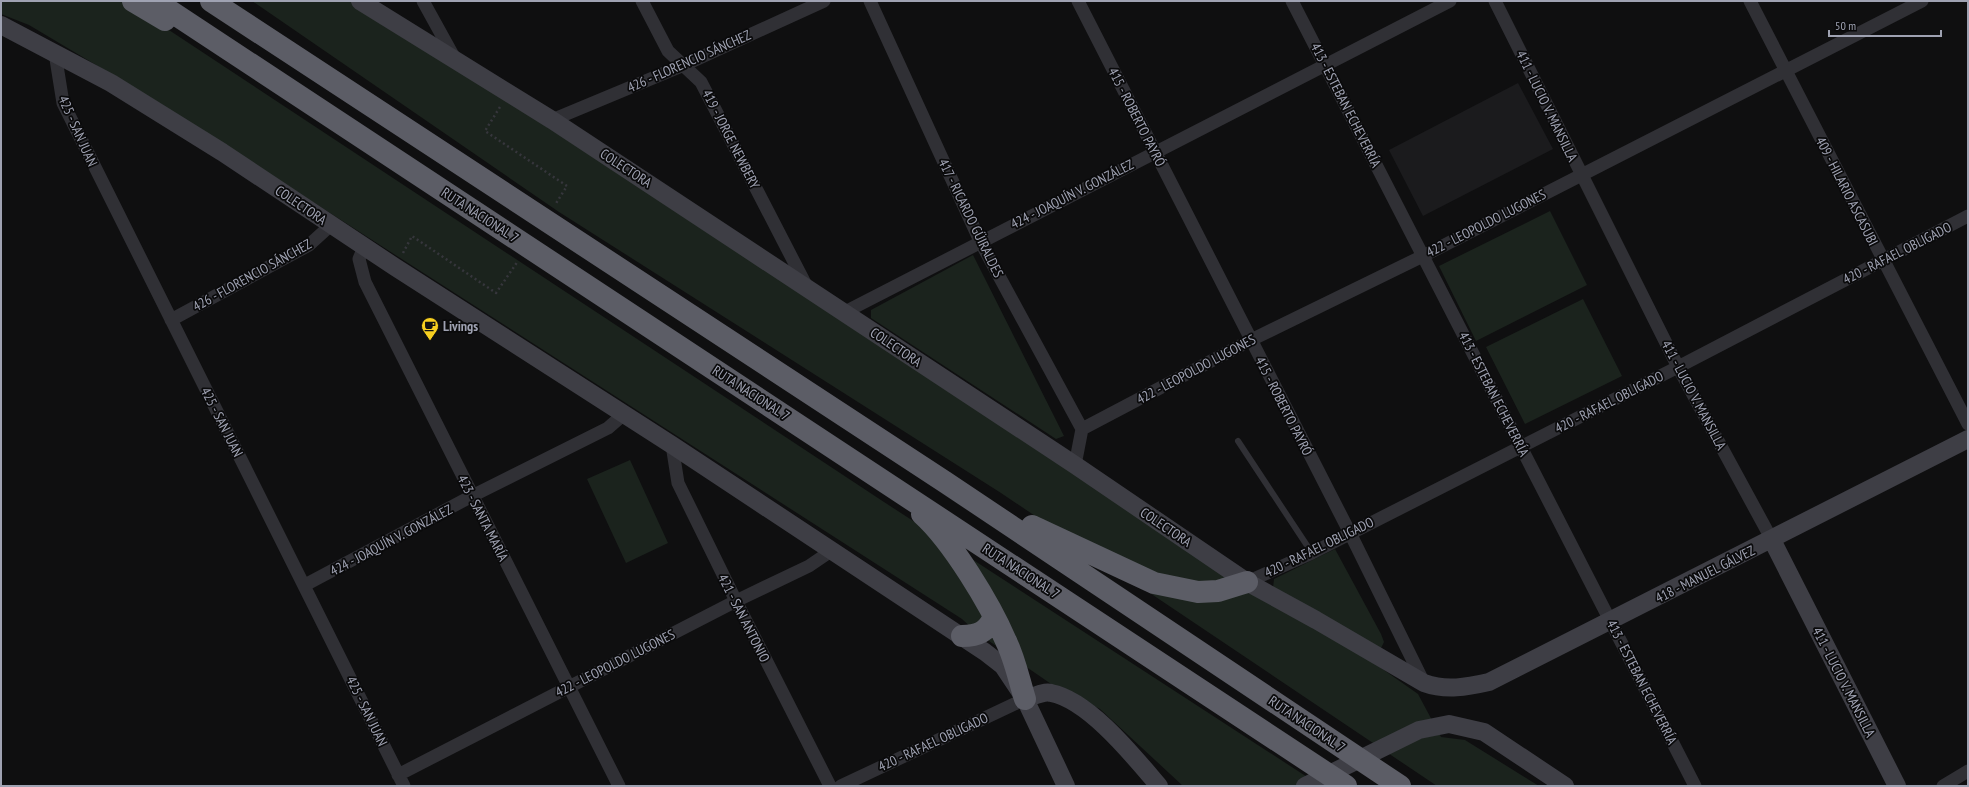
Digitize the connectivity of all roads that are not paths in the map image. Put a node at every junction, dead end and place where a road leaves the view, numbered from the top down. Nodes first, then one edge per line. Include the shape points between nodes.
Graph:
1 (133, 1) edge
2 (155, 1) edge
3 (211, 1) edge
4 (225, 1) edge
5 (360, 1) edge
6 (423, 1) edge
7 (642, 1) edge
8 (823, 1) edge
9 (870, 1) edge
10 (1078, 1) edge
11 (1292, 1) edge
12 (1450, 1) edge
13 (1495, 1) edge
14 (1750, 1) edge
15 (1922, 1) edge
16 (1, 25) edge
17 (285, 48) junction
18 (55, 53) junction
19 (455, 60) junction
20 (684, 65) junction
21 (1325, 65) junction
22 (260, 70) junction
23 (1786, 70) junction
24 (552, 120) junction
25 (1154, 152) junction
26 (1581, 174) junction
27 (1968, 216) edge
28 (330, 225) junction
29 (980, 241) junction
30 (364, 247) junction
31 (1423, 256) junction
32 (1883, 260) junction
33 (807, 287) junction
34 (845, 312) junction
35 (171, 320) junction
36 (1251, 340) junction
37 (1678, 367) junction
38 (624, 414) junction
39 (1968, 424) edge
40 (1082, 429) junction
41 (1968, 439) edge
42 (1238, 441) dead end
43 (672, 445) junction
44 (1521, 446) junction
45 (1075, 465) junction
46 (885, 481) junction
47 (945, 482) junction
48 (472, 496) junction
49 (1350, 533) junction
50 (1772, 540) junction
51 (831, 551) junction
52 (1312, 553) junction
53 (1247, 582) junction
54 (305, 585) junction
55 (736, 601) junction
56 (994, 617) junction
57 (1611, 622) junction
58 (962, 636) junction
59 (1430, 685) junction
60 (568, 687) junction
61 (1025, 699) junction
62 (1968, 771) edge
63 (401, 780) edge
64 (619, 786) edge
65 (830, 786) edge
66 (841, 786) edge
67 (1066, 786) edge
68 (1159, 786) edge
69 (1305, 786) edge
70 (1346, 786) edge
71 (1400, 786) edge
72 (1565, 786) edge
73 (1695, 786) edge
74 (1897, 786) edge
75 (1943, 786) edge

1 - 22 highway via 190,35
2 - 22 highway, RUTA NACIONAL 7
3 - 17 highway, RUTA NACIONAL 7
4 - 17 highway
5 - 19 street, COLECTORA
6 - 19 street
7 - 20 street, 419 - JORGE NEWBERY via 668,51
8 - 20 street, 426 - FLORENCIO SÁNCHEZ
9 - 29 street, 417 - RICARDO GÜIRALDES
10 - 25 street, 415 - ROBERTO PAYRÓ
11 - 21 street, 413 - ESTEBAN ECHEVERRÍA
12 - 21 street, 424 - JOAQUÍN V. GONZÁLEZ
13 - 26 street, 411 - LUCIO V. MANSILLA
14 - 23 street, 409 - HILARIO ASCASUBI
15 - 23 street, 422 - LEOPOLDO LUGONES
16 - 18 street, COLECTORA
17 - 47 highway, RUTA NACIONAL 7
18 - 28 street, COLECTORA via 111,83 222,152
18 - 35 street, 425 - SAN JUAN via 62,103
19 - 24 street, COLECTORA
20 - 24 street, 426 - FLORENCIO SÁNCHEZ
20 - 33 street, 419 - JORGE NEWBERY via 701,82
21 - 25 street, 424 - JOAQUÍN V. GONZÁLEZ
21 - 31 street, 413 - ESTEBAN ECHEVERRÍA
22 - 46 highway, RUTA NACIONAL 7
23 - 26 street, 422 - LEOPOLDO LUGONES
23 - 32 street, 409 - HILARIO ASCASUBI
24 - 33 street, COLECTORA
25 - 29 street, 424 - JOAQUÍN V. GONZÁLEZ
25 - 36 street, 415 - ROBERTO PAYRÓ
26 - 31 street, 422 - LEOPOLDO LUGONES
26 - 37 street, 411 - LUCIO V. MANSILLA
27 - 32 street, 420 - RAFAEL OBLIGADO
28 - 30 street, COLECTORA
28 - 35 street, 426 - FLORENCIO SÁNCHEZ via 309,245
29 - 34 street, 424 - JOAQUÍN V. GONZÁLEZ
29 - 40 street, 417 - RICARDO GÜIRALDES
30 - 38 street, COLECTORA
30 - 48 street, 423 - SANTA MARÍA via 359,259 365,282
31 - 36 street, 422 - LEOPOLDO LUGONES
31 - 44 street, 413 - ESTEBAN ECHEVERRÍA
32 - 37 street, 420 - RAFAEL OBLIGADO
32 - 39 street, 409 - HILARIO ASCASUBI
33 - 34 street, COLECTORA
34 - 45 street, COLECTORA
35 - 54 street, 425 - SAN JUAN
36 - 40 street, 422 - LEOPOLDO LUGONES
36 - 49 street, 415 - ROBERTO PAYRÓ
37 - 44 street, 420 - RAFAEL OBLIGADO
37 - 50 street, 411 - LUCIO V. MANSILLA
38 - 43 street, COLECTORA
38 - 48 street, 424 - JOAQUÍN V. GONZÁLEZ via 608,428
40 - 45 street
41 - 50 street, 418 - MANUEL GÁLVEZ
42 - 52 lane
43 - 51 street, COLECTORA
43 - 55 street, 421 - SAN ANTONIO via 678,482
44 - 49 street, 420 - RAFAEL OBLIGADO
44 - 57 street, 413 - ESTEBAN ECHEVERRÍA
45 - 53 street, COLECTORA
46 - 56 highway via 927,519 948,544
46 - 70 highway, RUTA NACIONAL 7
47 - 53 highway via 1154,583 1198,592 1218,591
47 - 71 highway, RUTA NACIONAL 7
48 - 54 street, 424 - JOAQUÍN V. GONZÁLEZ
48 - 60 street, 423 - SANTA MARÍA
49 - 52 street, 420 - RAFAEL OBLIGADO
49 - 59 street, 415 - ROBERTO PAYRÓ
50 - 57 street, 418 - MANUEL GÁLVEZ
50 - 74 street, 411 - LUCIO V. MANSILLA
51 - 55 street, 422 - LEOPOLDO LUGONES via 809,566
51 - 58 street, COLECTORA
52 - 53 street, 420 - RAFAEL OBLIGADO
53 - 59 street, COLECTORA
54 - 63 street, 425 - SAN JUAN
55 - 60 street, 422 - LEOPOLDO LUGONES
55 - 65 street, 421 - SAN ANTONIO
56 - 58 highway via 989,628 983,632 975,636
56 - 61 highway via 1007,641
57 - 59 street, 418 - MANUEL GÁLVEZ via 1489,682 1455,688
57 - 73 street, 413 - ESTEBAN ECHEVERRÍA
58 - 61 street, COLECTORA via 1003,666
60 - 63 street, 422 - LEOPOLDO LUGONES
60 - 64 street, 423 - SANTA MARÍA
61 - 66 street, 420 - RAFAEL OBLIGADO
61 - 67 street
61 - 68 street via 1050,692 1066,697 1093,716 1127,749
62 - 75 street
69 - 72 street via 1419,730 1449,724 1484,732

